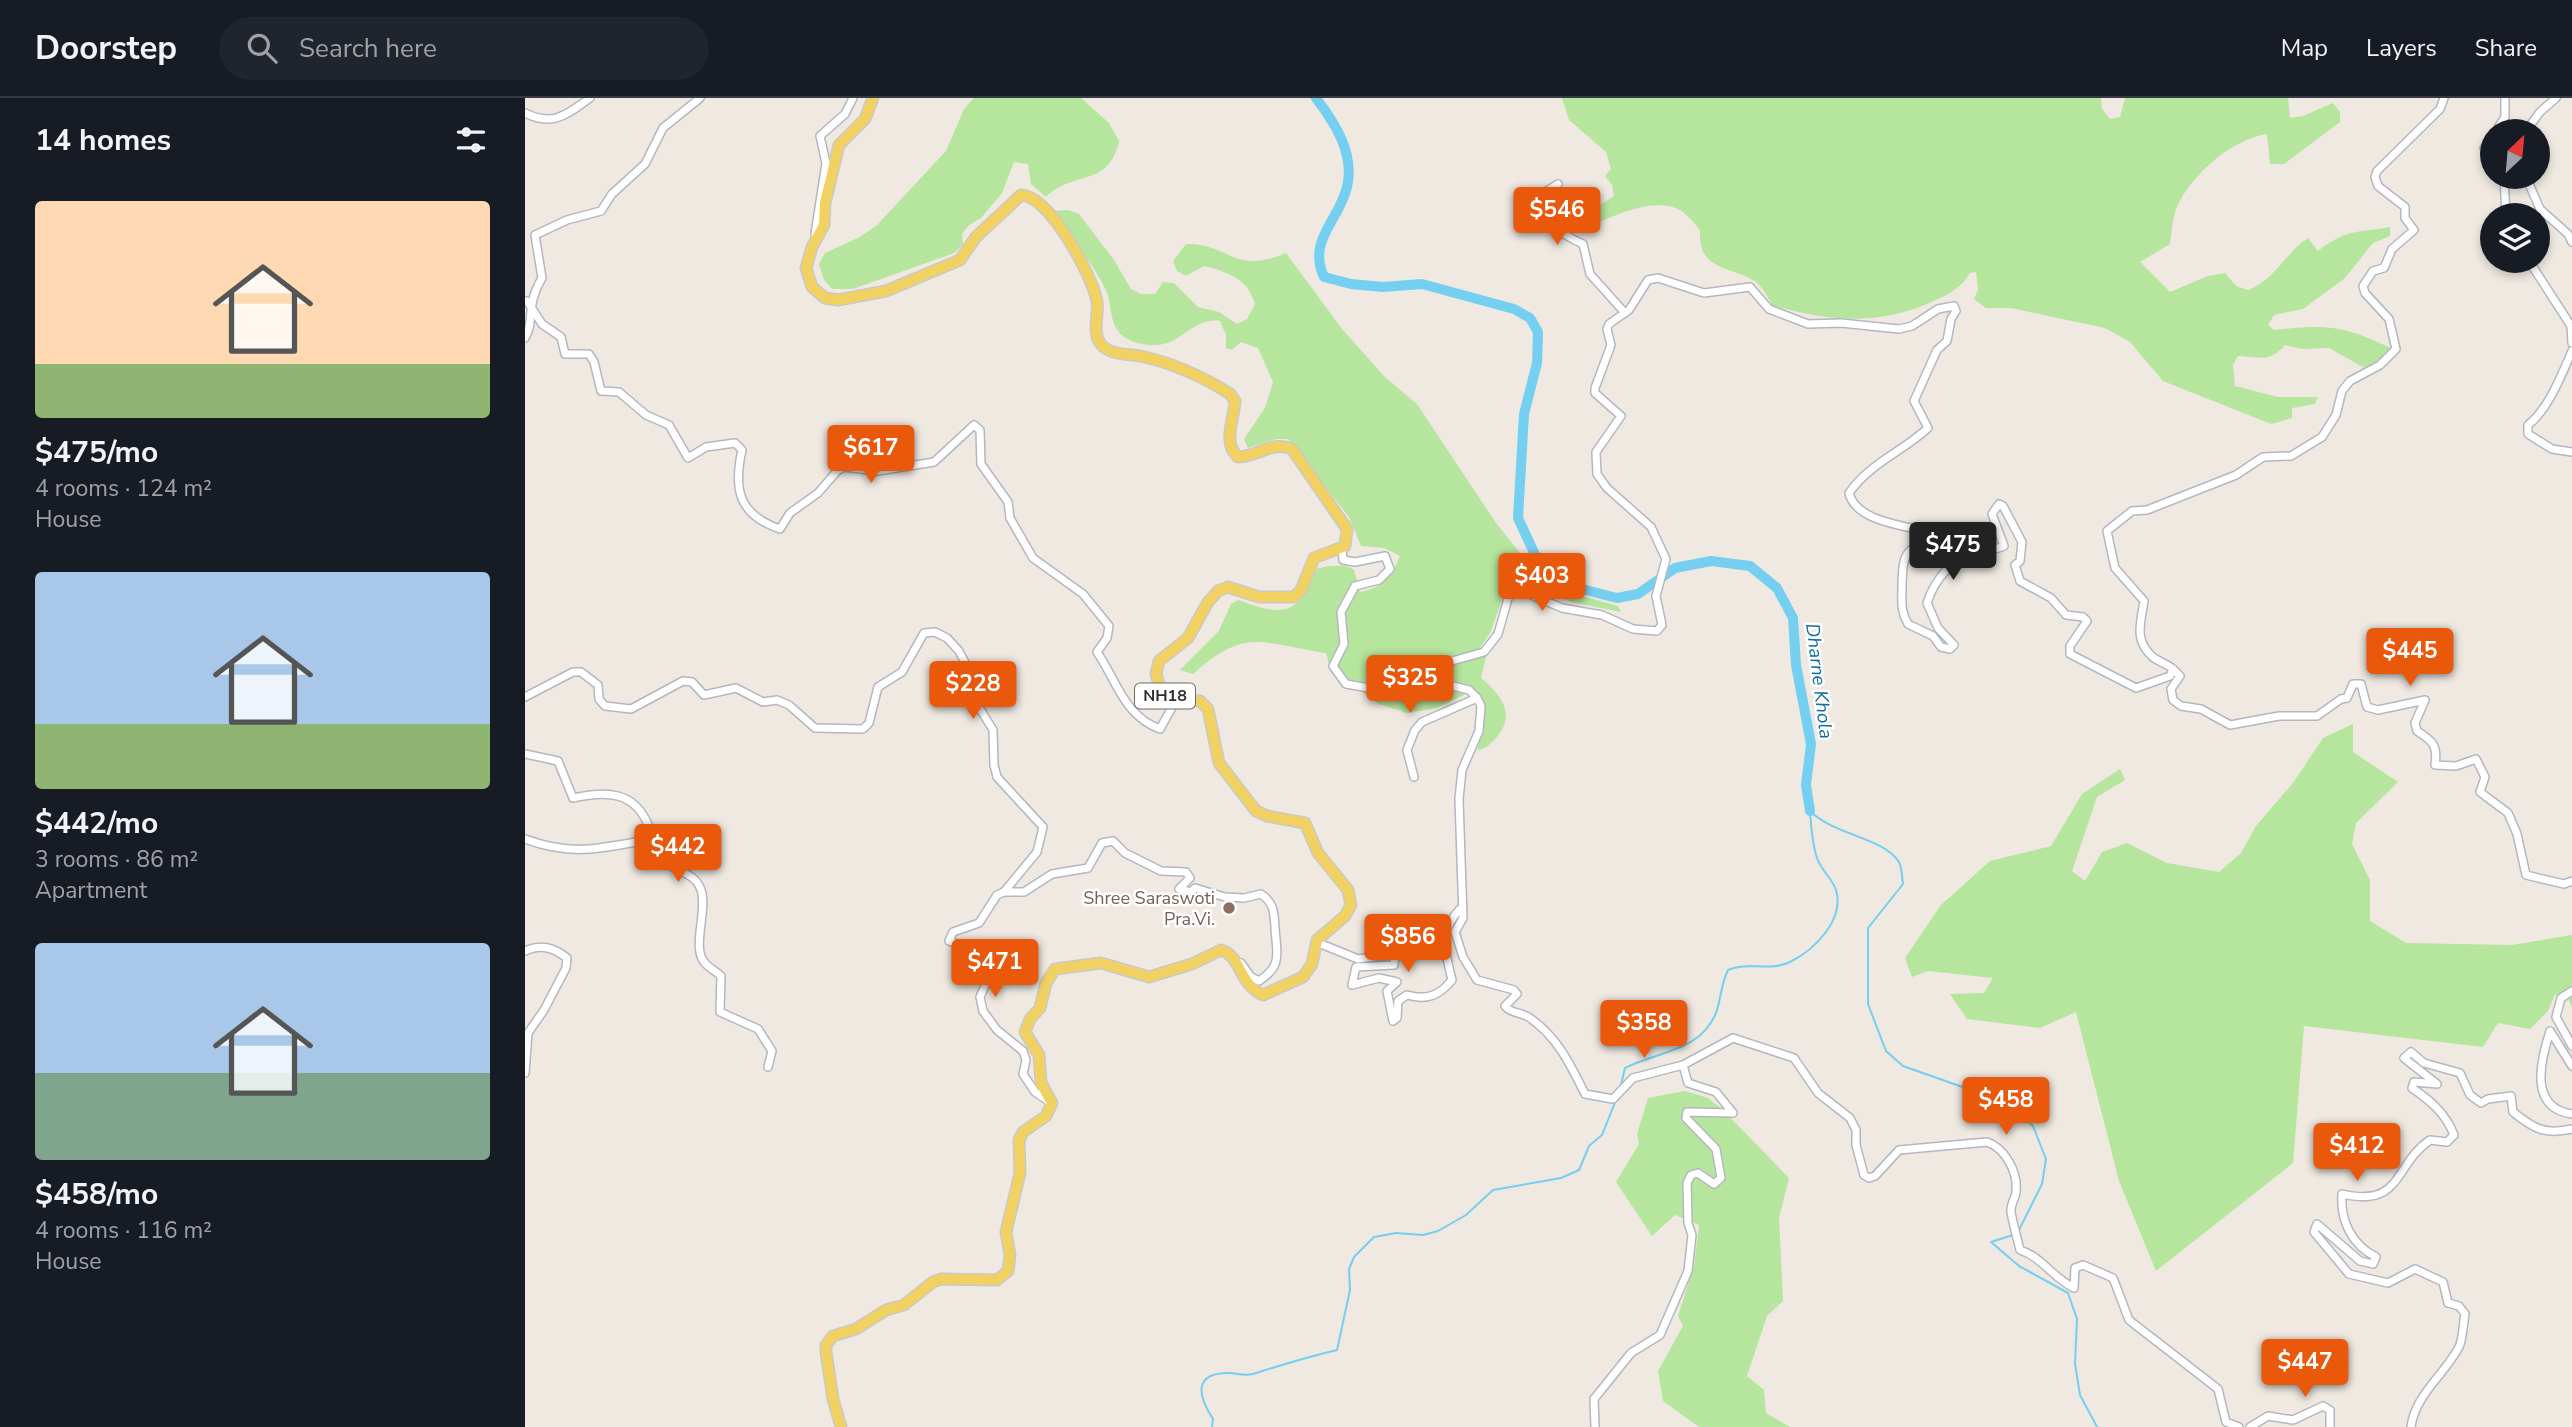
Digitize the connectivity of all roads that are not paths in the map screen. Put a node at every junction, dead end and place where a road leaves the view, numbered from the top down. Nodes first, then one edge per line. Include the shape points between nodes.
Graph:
1 (590, 98) edge
2 (700, 98) edge
3 (853, 98) edge
4 (873, 98) edge
5 (2444, 98) edge
6 (2505, 98) edge
7 (2556, 98) edge
8 (525, 113) edge
9 (2504, 119) edge
10 (2535, 119) edge
11 (1558, 184) dead end
12 (2531, 189) edge
13 (2572, 242) edge
14 (812, 247) junction
15 (2537, 273) edge
16 (527, 301) junction
17 (1625, 313) junction
18 (525, 338) edge
19 (2572, 343) edge
20 (2572, 351) edge
21 (2572, 452) edge
22 (1342, 548) junction
23 (2173, 669) junction
24 (1393, 682) junction
25 (525, 697) edge
26 (1477, 698) junction
27 (1176, 700) junction
28 (525, 754) edge
29 (1413, 777) dead end
30 (525, 839) edge
31 (651, 839) junction
32 (2572, 881) edge
33 (1004, 892) junction
34 (1460, 909) junction
35 (1316, 942) junction
36 (525, 951) edge
37 (1231, 954) junction
38 (2572, 991) edge
39 (2572, 1046) edge
40 (1683, 1065) junction
41 (2572, 1066) edge
42 (768, 1068) dead end
43 (525, 1073) edge
44 (1052, 1103) junction
45 (2572, 1114) edge
46 (2572, 1129) edge
47 (841, 1427) edge
48 (1595, 1427) edge
49 (2239, 1427) edge
50 (2250, 1427) edge
51 (2330, 1427) edge
52 (2411, 1427) edge

1 - 8 street via 564,116 547,121
2 - 16 street via 663,128 645,163 601,211 566,220 535,235 542,278
3 - 14 street via 845,114 820,136 826,163
4 - 14 main road via 865,119 839,145 824,225
5 - 23 street via 2440,109 2375,177 2378,186 2406,207 2405,218 2414,230 2363,286 2389,319 2396,349 2380,365 2350,381 2322,437 2291,456 2263,457 2236,475 2147,510 2132,511 2107,531 2115,568 2144,601 2138,618 2141,641 2156,660
6 - 9 street
7 - 10 street
11 - 17 street via 1542,194 1546,216 1563,234 1583,244 1590,274
12 - 13 street via 2540,209
14 - 22 main road via 806,268 812,288 825,299 886,291 960,260 1012,201 1021,195 1031,197 1047,209 1083,264 1097,301 1099,343 1112,352 1159,361 1230,394 1235,401 1231,451 1246,457 1279,445 1292,449 1347,528
15 - 19 street via 2571,326
16 - 18 street
16 - 27 street via 542,324 561,337 565,354 589,354 601,391 619,392 646,415 669,425 688,458 706,447 735,443 742,450 738,494 756,516 780,529 790,513 818,493 838,470 878,471 934,462 974,425 980,430 981,464 1008,502 1010,518 1033,558 1083,594 1109,625 1097,652 1129,709 1160,729
17 - 23 street via 1643,286 1658,278 1704,293 1750,287 1769,309 1808,324 1899,329 1954,306 1947,341 1937,350 1914,401 1928,428 1865,472 1849,493 1858,508 1881,520 1933,533 1932,539 1915,545 1904,558 1900,605 1908,624 1933,636 1941,647 1954,645 1938,628 1927,603 1932,586 1961,559 2004,545 1992,514 1999,504 2022,542 2020,561 2015,565 2020,581 2051,598 2066,615 2087,621 2070,646 2070,654 2136,688 2163,680
17 - 24 street via 1607,329 1611,345 1595,388 1621,416 1596,452 1597,474 1641,515 1663,548 1666,559 1656,596 1663,625 1657,631 1633,629 1515,588 1498,635 1484,652
20 - 21 street via 2551,390 2549,405 2528,425 2528,434 2552,449
22 - 24 street via 1343,561 1385,556 1390,569 1380,580 1355,586 1341,612 1344,644 1333,666 1346,684 1369,688
22 - 27 main road, NH18 via 1314,558 1301,590 1288,599 1259,597 1228,587 1212,595 1188,638 1159,661 1156,674 1162,694
23 - 32 street via 2180,676 2171,689 2173,700 2229,725 2279,716 2317,716 2347,698 2353,684 2361,684 2367,707 2378,710 2425,700 2415,723 2417,731 2432,740 2437,750 2435,765 2456,766 2476,759 2485,778 2480,792 2508,813 2526,875 2564,884
24 - 26 street via 1449,685 1469,690
25 - 33 street via 581,672 598,685 605,706 631,709 683,681 692,682 703,695 736,688 763,702 777,700 814,728 863,729 869,723 877,687 902,672 924,633 935,632 947,638 969,668 969,691 993,730 997,777 1043,827 1037,852
26 - 29 street via 1422,722 1415,730 1407,750
26 - 34 street via 1481,706 1479,732 1462,770 1458,799
27 - 35 main road, NH18 via 1205,704 1219,763 1228,778 1256,811 1304,823 1318,853 1348,890 1351,905 1345,916
28 - 31 street via 558,761 573,798 603,793 625,798 645,820
30 - 31 street via 544,847 582,852
31 - 42 street via 671,866 688,874 701,890 698,946 703,962 722,976 720,1012 758,1029 772,1051
33 - 37 street via 1024,891 1052,874 1088,868 1102,843 1114,841 1125,853 1161,871 1187,872 1190,878 1179,889 1191,892 1195,888 1234,898 1261,894 1270,900 1279,949 1269,973 1259,981
33 - 44 street via 997,895 979,923 953,932 949,941 976,951 988,962 980,997 983,1010 997,1030 1023,1051 1023,1074 1035,1092
34 - 35 street via 1448,921 1444,935 1452,980 1441,994 1419,999 1408,995 1398,1001 1393,1021 1387,991 1397,982 1380,978 1352,985 1356,967 1394,965 1395,954 1359,959
34 - 40 street via 1463,918 1455,932 1477,980 1514,990 1517,994 1505,1006 1527,1016 1561,1046 1585,1094 1613,1099 1633,1078
35 - 37 main road, NH18 via 1313,964 1303,977 1263,995 1248,986
36 - 43 street via 552,947 567,958 544,1010 530,1028
37 - 44 main road via 1221,950 1149,976 1101,963 1055,969 1025,1032 1039,1055 1041,1083
38 - 39 street via 2561,998 2556,1017
40 - 48 street via 1688,1083 1716,1092 1733,1113 1687,1112 1686,1118 1716,1149 1721,1178 1714,1184 1698,1173 1686,1183 1692,1235 1688,1271 1660,1335 1631,1353 1594,1399
40 - 49 street via 1733,1038 1794,1058 1818,1093 1850,1118 1864,1175 1869,1178 1899,1150 1994,1144 2016,1177 2017,1193 2011,1208 2020,1250 2034,1254 2074,1288 2075,1268 2083,1265 2113,1278 2129,1320 2218,1389 2226,1422
41 - 45 street via 2550,1031 2543,1052 2545,1102 2557,1112
44 - 47 main road via 1019,1140 1021,1165 1006,1232 1010,1265 1006,1276 997,1280 941,1279 904,1304 833,1336 826,1345
46 - 52 street via 2551,1134 2535,1129 2513,1112 2511,1096 2481,1103 2470,1095 2460,1073 2424,1063 2411,1052 2404,1058 2437,1084 2414,1082 2412,1088 2433,1102 2454,1135 2447,1142 2430,1140 2416,1149 2393,1187 2383,1194 2342,1194 2341,1209 2351,1237 2376,1257 2373,1264 2360,1261 2317,1224 2314,1232 2349,1274 2388,1283 2415,1269 2443,1282 2448,1303 2465,1314 2460,1345 2426,1391
50 - 51 street via 2268,1416 2293,1420 2323,1406 2330,1410

